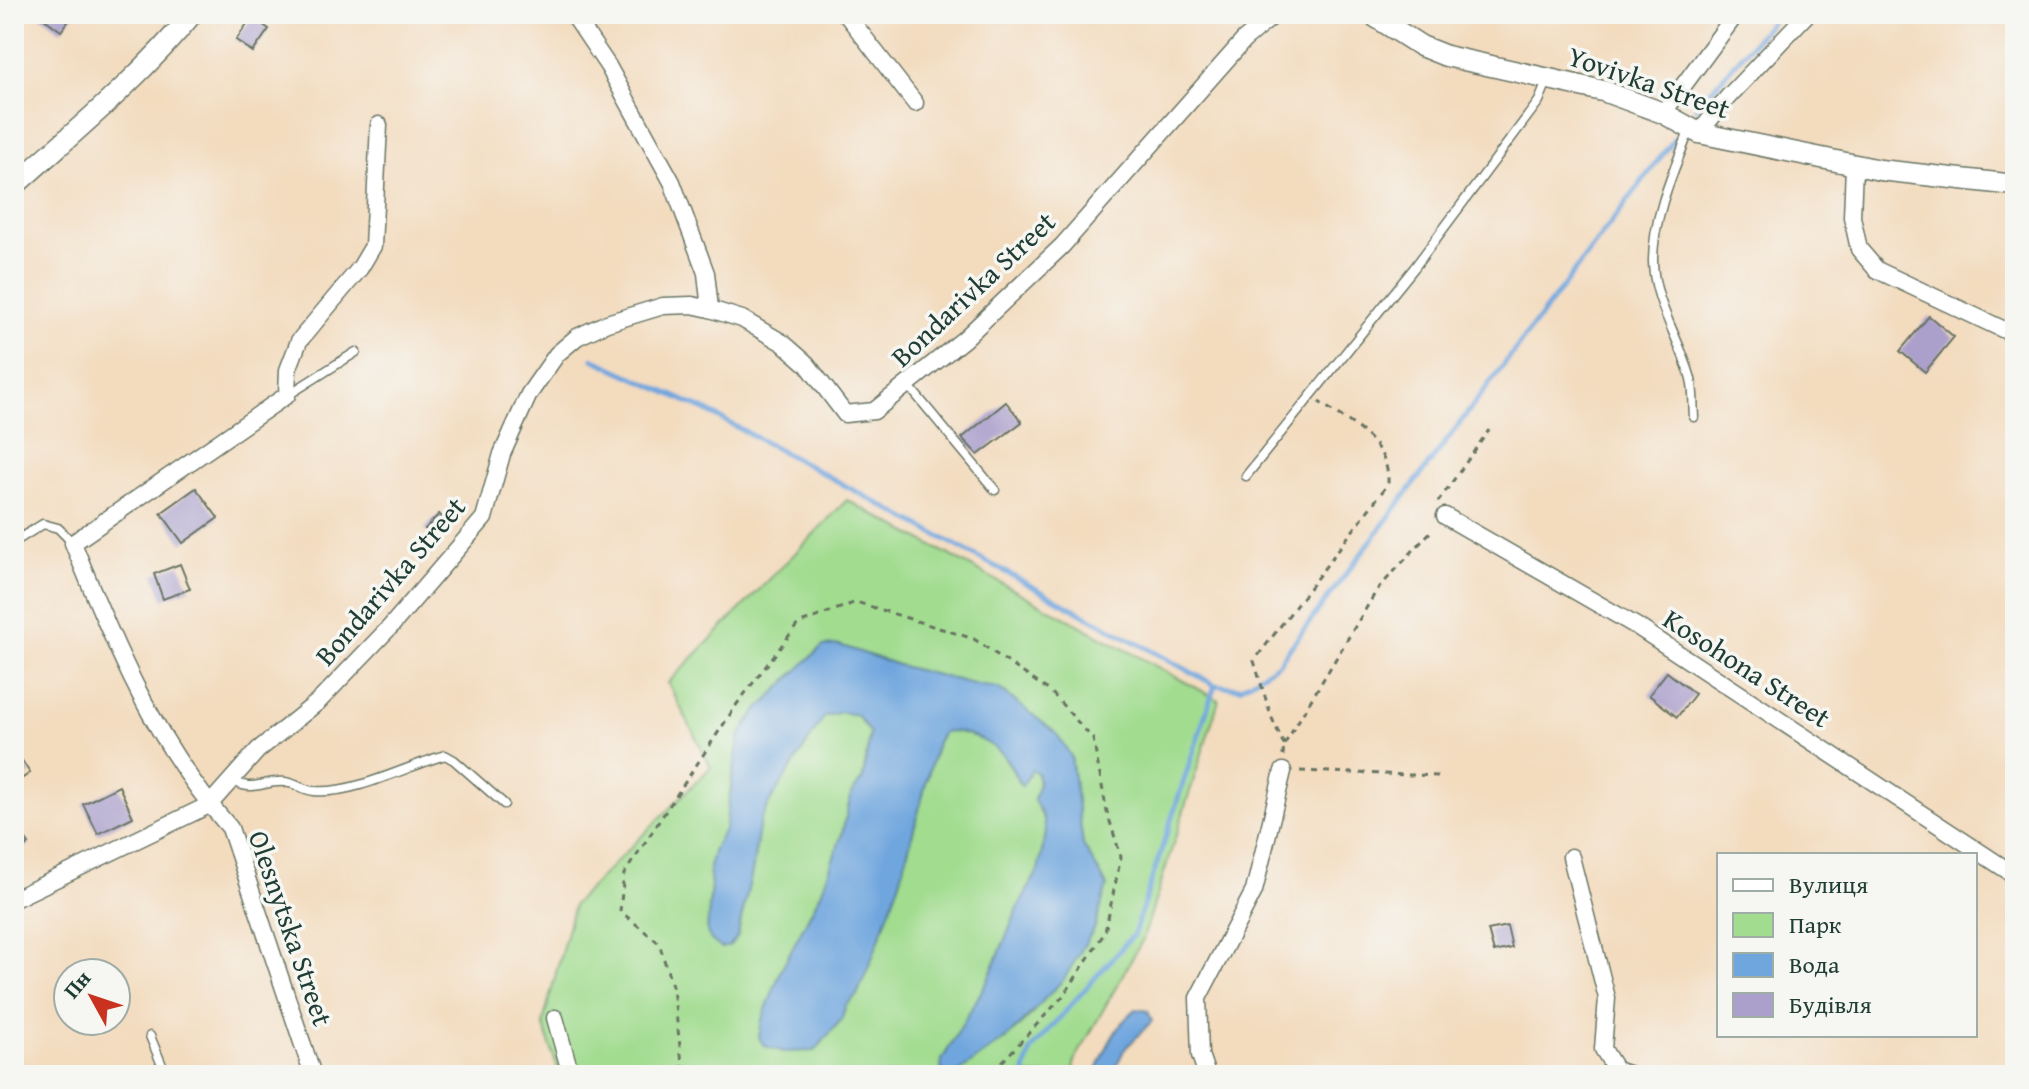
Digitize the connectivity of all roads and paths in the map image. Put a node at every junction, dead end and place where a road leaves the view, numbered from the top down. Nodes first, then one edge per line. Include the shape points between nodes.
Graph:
1 (192, 14) edge
2 (573, 14) edge
3 (846, 14) edge
4 (1275, 14) edge
5 (1371, 14) edge
6 (1736, 14) edge
7 (1807, 14) edge
8 (1549, 77) junction
9 (915, 103) dead end
10 (1663, 113) junction
11 (379, 125) dead end
12 (1694, 131) junction
13 (1854, 166) junction
14 (2015, 185) edge
15 (14, 186) edge
16 (710, 309) junction
17 (2015, 335) edge
18 (356, 352) dead end
19 (908, 385) junction
20 (287, 395) junction
21 (1310, 396) junction
22 (1694, 417) dead end
23 (1489, 430) dead end
24 (1246, 476) dead end
25 (995, 490) dead end
26 (1445, 516) junction
27 (14, 542) edge
28 (73, 543) junction
29 (1284, 745) junction
30 (1283, 771) junction
31 (1439, 776) dead end
32 (231, 779) junction
33 (504, 804) dead end
34 (209, 805) junction
35 (1571, 857) dead end
36 (2015, 873) edge
37 (14, 899) edge
38 (555, 1018) dead end
39 (150, 1036) dead end
40 (683, 1071) junction
41 (310, 1074) edge
42 (166, 1075) edge
43 (571, 1075) edge
44 (676, 1075) edge
45 (733, 1075) edge
46 (990, 1075) edge
47 (1207, 1075) edge
48 (1631, 1075) edge

1 - 15 street via 107,103
2 - 16 street via 672,182 706,273
3 - 9 street
4 - 19 street, Bondarivka Street via 1244,40 1062,246
5 - 8 street, Yovivka Street via 1446,56
6 - 10 street
7 - 12 street
8 - 10 street, Yovivka Street
8 - 21 lane via 1539,101 1414,268
10 - 12 street, Yovivka Street
11 - 20 street via 373,246 299,341 288,370
12 - 13 street, Yovivka Street
12 - 22 lane via 1671,176 1653,262 1663,306 1692,381
13 - 14 street, Yovivka Street
13 - 17 street via 1852,217 1859,249 1877,270
16 - 19 street, Bondarivka Street via 742,319 783,343 807,364 845,414 874,411
16 - 32 street, Bondarivka Street via 663,306 607,323 557,354 529,394 502,454 484,518 319,701
18 - 20 lane
19 - 25 lane
20 - 28 street
21 - 24 lane
21 - 29 path via 1371,438 1388,472 1388,484 1254,661
23 - 26 path via 1438,502
26 - 29 path via 1377,590
26 - 36 street, Kosohona Street via 1638,627
27 - 28 lane via 43,524 58,528
28 - 34 street, Olesnytska Street via 114,645 154,724
29 - 30 path
30 - 31 path
30 - 47 street via 1254,891 1198,998 1200,1055
32 - 33 lane via 247,787 282,782 328,791 445,755
32 - 34 street, Bondarivka Street
34 - 37 street, Bondarivka Street
34 - 41 street, Olesnytska Street via 230,828
35 - 48 street via 1607,998 1603,1049 1616,1070
38 - 43 street
39 - 42 lane
40 - 44 path
40 - 45 path
40 - 46 path via 673,989 659,943 620,911 624,874 737,704 798,624 856,602 974,639 1051,692 1093,739 1121,857 1105,932 1065,994

